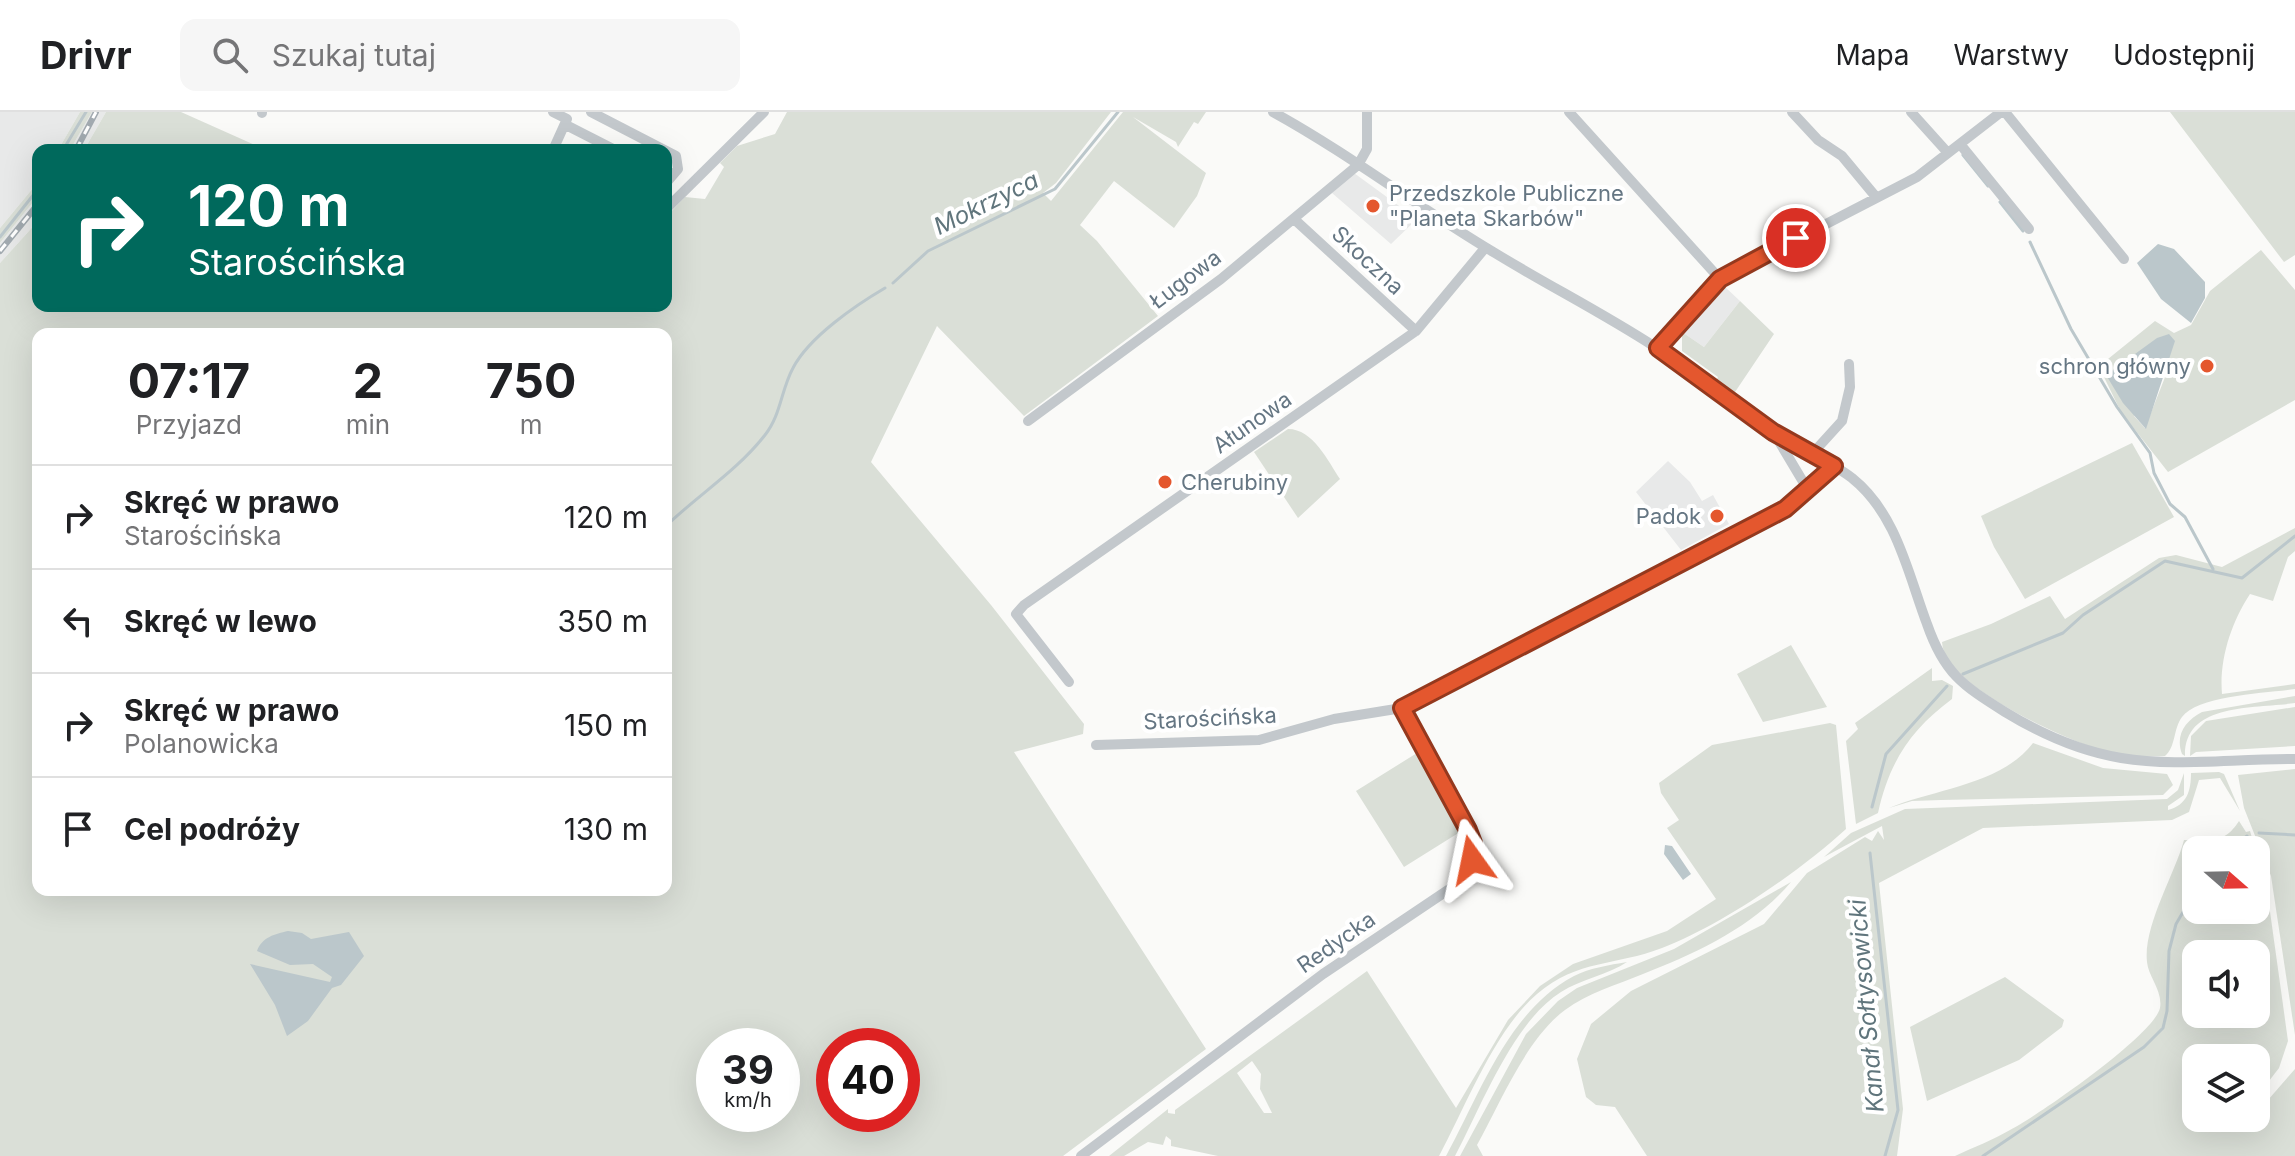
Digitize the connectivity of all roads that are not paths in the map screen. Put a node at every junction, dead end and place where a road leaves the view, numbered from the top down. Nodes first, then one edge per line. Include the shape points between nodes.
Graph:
1 (553, 112) edge
2 (591, 112) edge
3 (764, 112) edge
4 (1273, 112) edge
5 (1367, 112) edge
6 (1569, 112) edge
7 (1792, 112) edge
8 (1911, 112) edge
9 (2003, 112) edge
10 (568, 119) edge
11 (556, 144) edge
12 (606, 144) edge
13 (653, 144) edge
14 (1960, 144) junction
15 (1948, 153) junction
16 (672, 154) edge
17 (1361, 162) junction
18 (672, 174) edge
19 (1876, 197) junction
20 (672, 203) edge
21 (1294, 219) junction
22 (2029, 229) dead end
23 (1485, 248) junction
24 (2124, 259) dead end
25 (1720, 279) junction
26 (1416, 331) junction
27 (1658, 348) junction
28 (1849, 364) dead end
29 (1028, 421) dead end
30 (1773, 432) junction
31 (1812, 454) junction
32 (1834, 466) junction
33 (1808, 490) junction
34 (1069, 682) dead end
35 (1402, 708) junction
36 (1096, 745) dead end
37 (2295, 759) edge
38 (1081, 1156) edge

1 - 10 street
2 - 13 street
3 - 20 street
4 - 17 street
5 - 17 street via 1367,147
6 - 25 street
7 - 19 street via 1842,156
8 - 15 street
9 - 14 street
9 - 24 street
10 - 11 street
10 - 12 street
14 - 15 street
14 - 22 street
15 - 19 street via 1917,177
16 - 18 street via 678,169
17 - 21 street, Ługowa
17 - 23 street
19 - 25 street
21 - 26 street, Skoczna
21 - 29 street, Ługowa
23 - 26 street, Ałunowa
23 - 27 street
25 - 27 street
26 - 34 street, Ałunowa via 1024,605 1016,614
27 - 30 street
28 - 31 street via 1842,421
30 - 31 street
30 - 33 street
31 - 32 street
32 - 33 street, Starościńska
32 - 37 street via 1856,481 1885,516 1940,659 1957,681 2005,712 2058,741 2123,761
33 - 35 street, Starościńska via 1785,509
35 - 36 street, Starościńska via 1334,719 1259,740
35 - 38 street, Redycka via 1468,830 1473,843 1467,872

